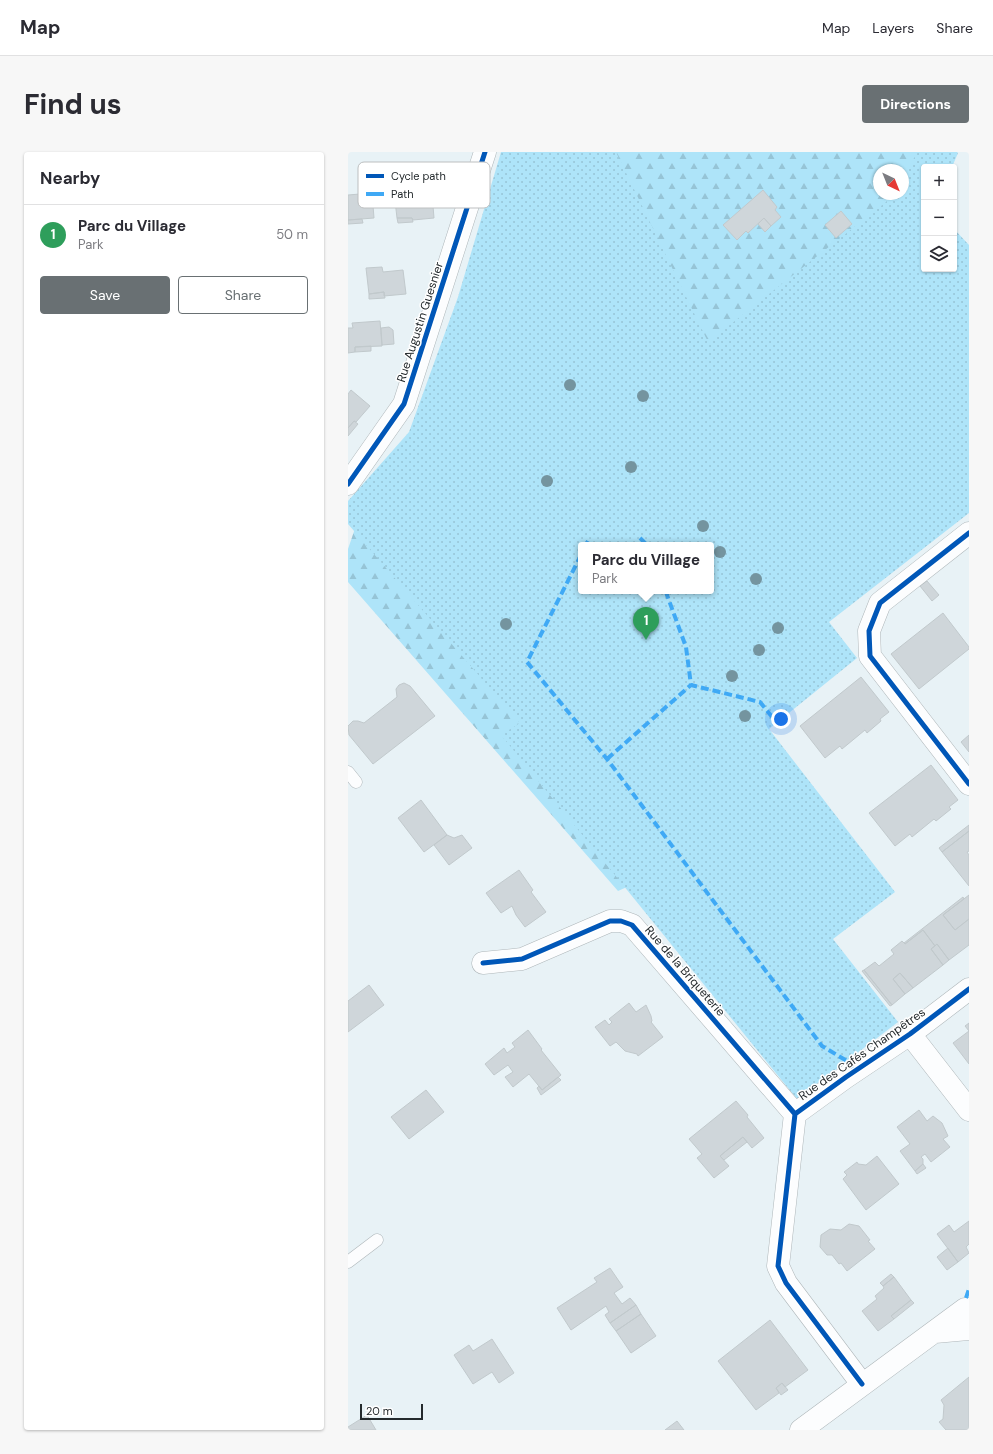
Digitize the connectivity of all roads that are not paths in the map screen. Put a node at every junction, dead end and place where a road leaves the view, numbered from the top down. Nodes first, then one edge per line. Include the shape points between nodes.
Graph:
1 (485, 152) edge
2 (482, 162) edge
3 (467, 208) edge
4 (348, 484) edge
5 (969, 533) edge
6 (348, 772) edge
7 (356, 782) dead end
8 (969, 784) edge
9 (483, 963) dead end
10 (969, 989) edge
11 (910, 1034) junction
12 (969, 1110) edge
13 (795, 1114) junction
14 (377, 1240) dead end
15 (348, 1262) edge
16 (969, 1309) edge
17 (969, 1329) edge
18 (932, 1333) junction
19 (862, 1384) junction
20 (801, 1430) edge

1 - 2 street, Rue Augustin Guesnier
3 - 4 street, Rue Augustin Guesnier via 404,404
5 - 8 street via 880,603 869,631 870,656
6 - 7 lane
9 - 13 street, Rue de la Briqueterie via 522,959 610,921 632,925
10 - 11 street, Rue des Cafés Champêtres
11 - 12 street
11 - 13 street, Rue des Cafés Champêtres via 846,1076
13 - 19 street, Rue des Cafés Champêtres via 778,1266 786,1283
14 - 15 lane
16 - 18 street via 965,1309
17 - 18 street
18 - 19 street
19 - 20 street

